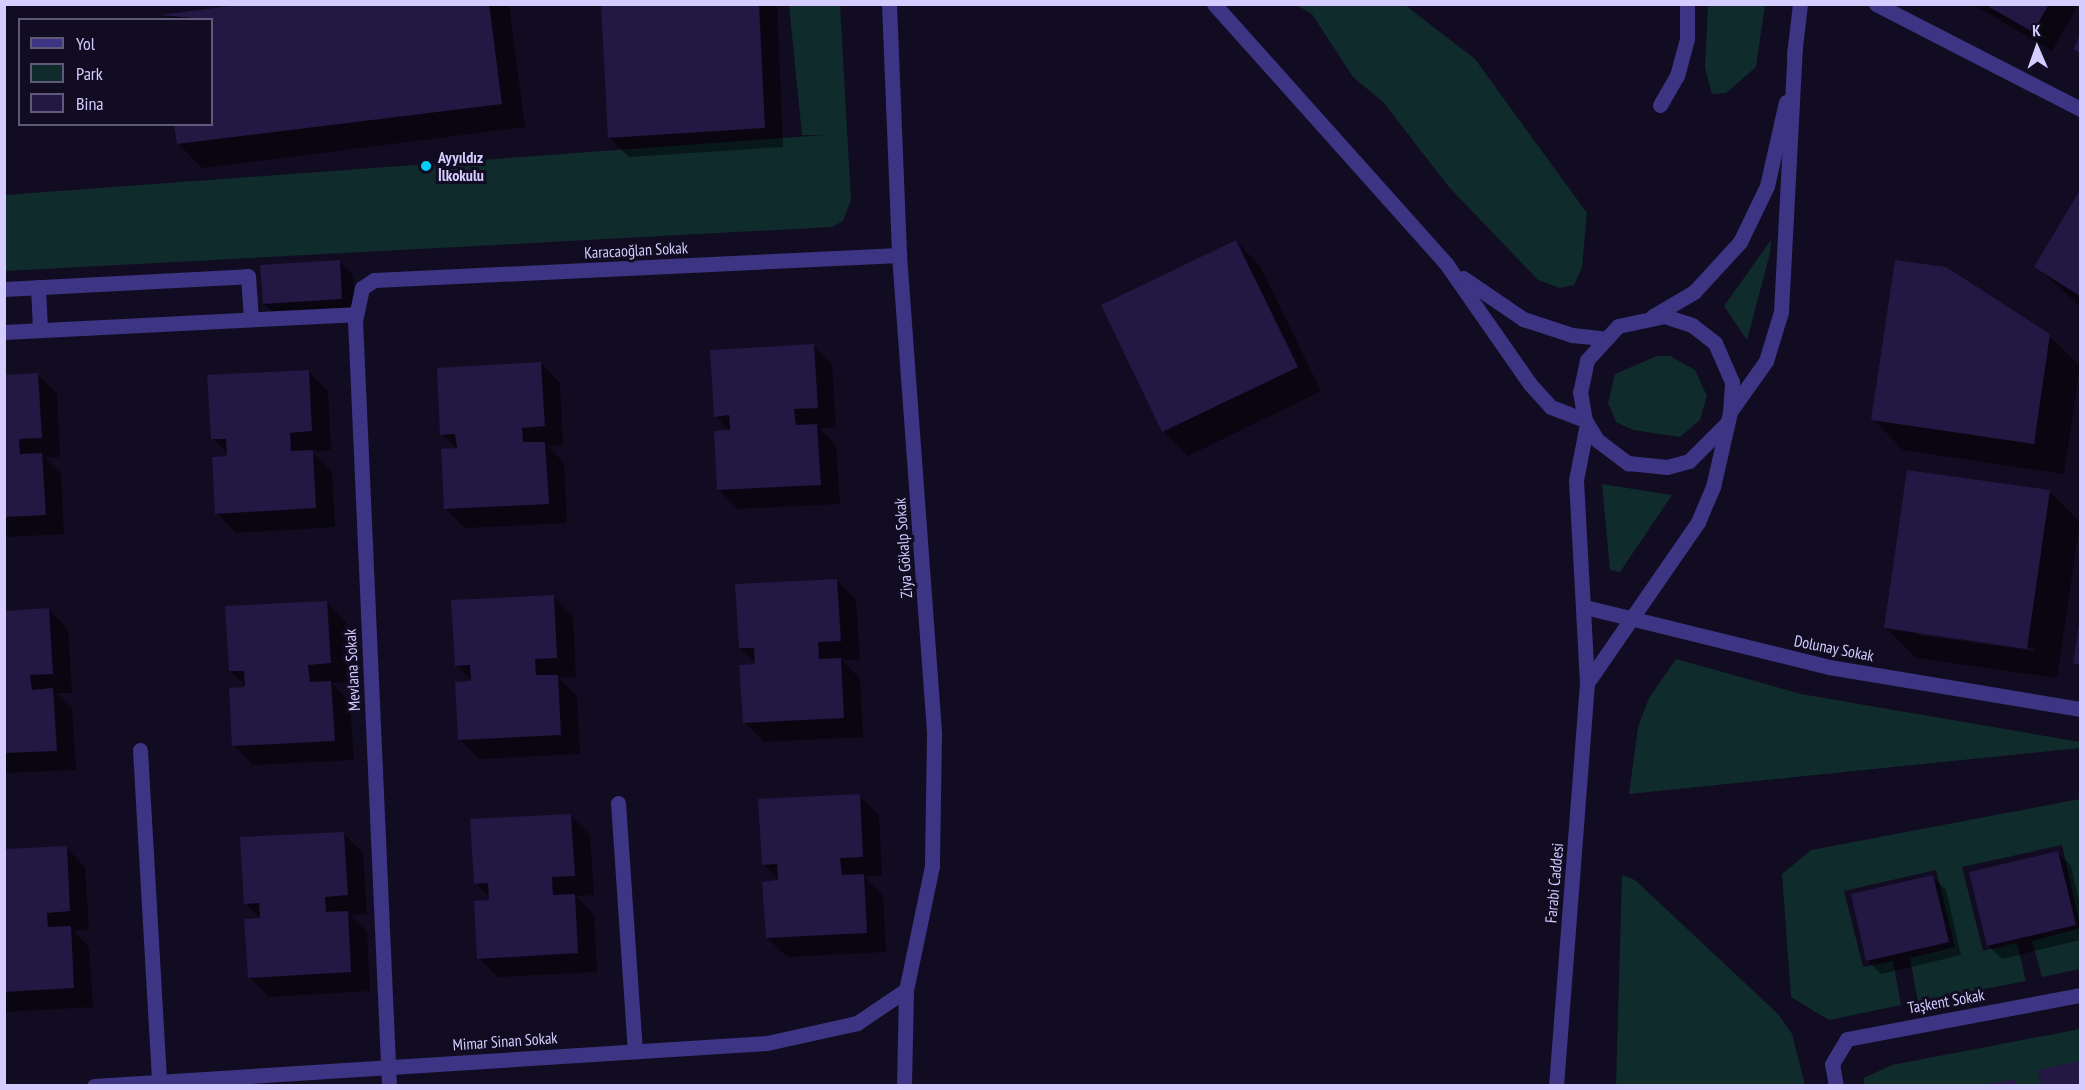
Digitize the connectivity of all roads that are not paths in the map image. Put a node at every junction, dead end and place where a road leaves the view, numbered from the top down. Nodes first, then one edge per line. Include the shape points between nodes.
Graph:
1 (889, 4) edge
2 (1214, 4) edge
3 (1687, 4) edge
4 (1800, 4) edge
5 (1876, 4) edge
6 (1795, 48) junction
7 (1660, 105) dead end
8 (2080, 109) edge
9 (899, 255) junction
10 (1447, 265) junction
11 (374, 280) joint
12 (38, 287) junction
13 (4, 289) edge
14 (355, 314) junction
15 (1653, 316) junction
16 (251, 319) junction
17 (40, 330) junction
18 (4, 332) edge
19 (1602, 338) junction
20 (1728, 418) junction
21 (1586, 422) junction
22 (1585, 607) junction
23 (1633, 617) junction
24 (1587, 682) junction
25 (2080, 709) edge
26 (140, 750) dead end
27 (618, 803) dead end
28 (906, 990) junction
29 (2080, 995) edge
30 (635, 1051) junction
31 (388, 1066) junction
32 (159, 1081) junction
33 (94, 1086) edge
34 (389, 1086) edge
35 (904, 1086) edge
36 (1556, 1086) edge
37 (1836, 1086) edge

1 - 9 street, Ziya Gökalp Sokak
2 - 10 street
3 - 7 street via 1680,67
4 - 6 street
5 - 8 street
6 - 15 street via 1779,141 1751,223 1716,272
6 - 20 street via 1781,312 1766,361
9 - 11 street, Karacaoğlan Sokak
9 - 28 street, Ziya Gökalp Sokak via 934,735 932,866
10 - 19 street via 1523,319 1572,335
10 - 21 street via 1530,384 1551,406
11 - 14 street, Mevlana Sokak via 362,288
12 - 13 street
12 - 16 street via 248,276
12 - 17 street
14 - 16 street
14 - 31 street, Mevlana Sokak
15 - 19 street via 1618,326
15 - 20 street via 1692,325 1715,343 1732,382
16 - 17 street
17 - 18 street
19 - 21 street via 1581,374
20 - 21 street via 1708,447 1667,467 1622,460
20 - 23 street via 1713,487 1698,522
21 - 22 street, Farabi Caddesi via 1576,480
22 - 23 street, Dolunay Sokak
22 - 24 street, Farabi Caddesi
23 - 24 street
23 - 25 street, Dolunay Sokak via 1829,667
24 - 36 street, Farabi Caddesi
26 - 32 street
27 - 30 street
28 - 30 street, Mimar Sinan Sokak via 857,1023 819,1035
28 - 35 street, Ziya Gökalp Sokak
29 - 37 street, Taşkent Sokak via 1847,1039 1832,1064
30 - 31 street, Mimar Sinan Sokak
31 - 32 street, Mimar Sinan Sokak
31 - 34 street, Mevlana Sokak
32 - 33 street, Mimar Sinan Sokak

